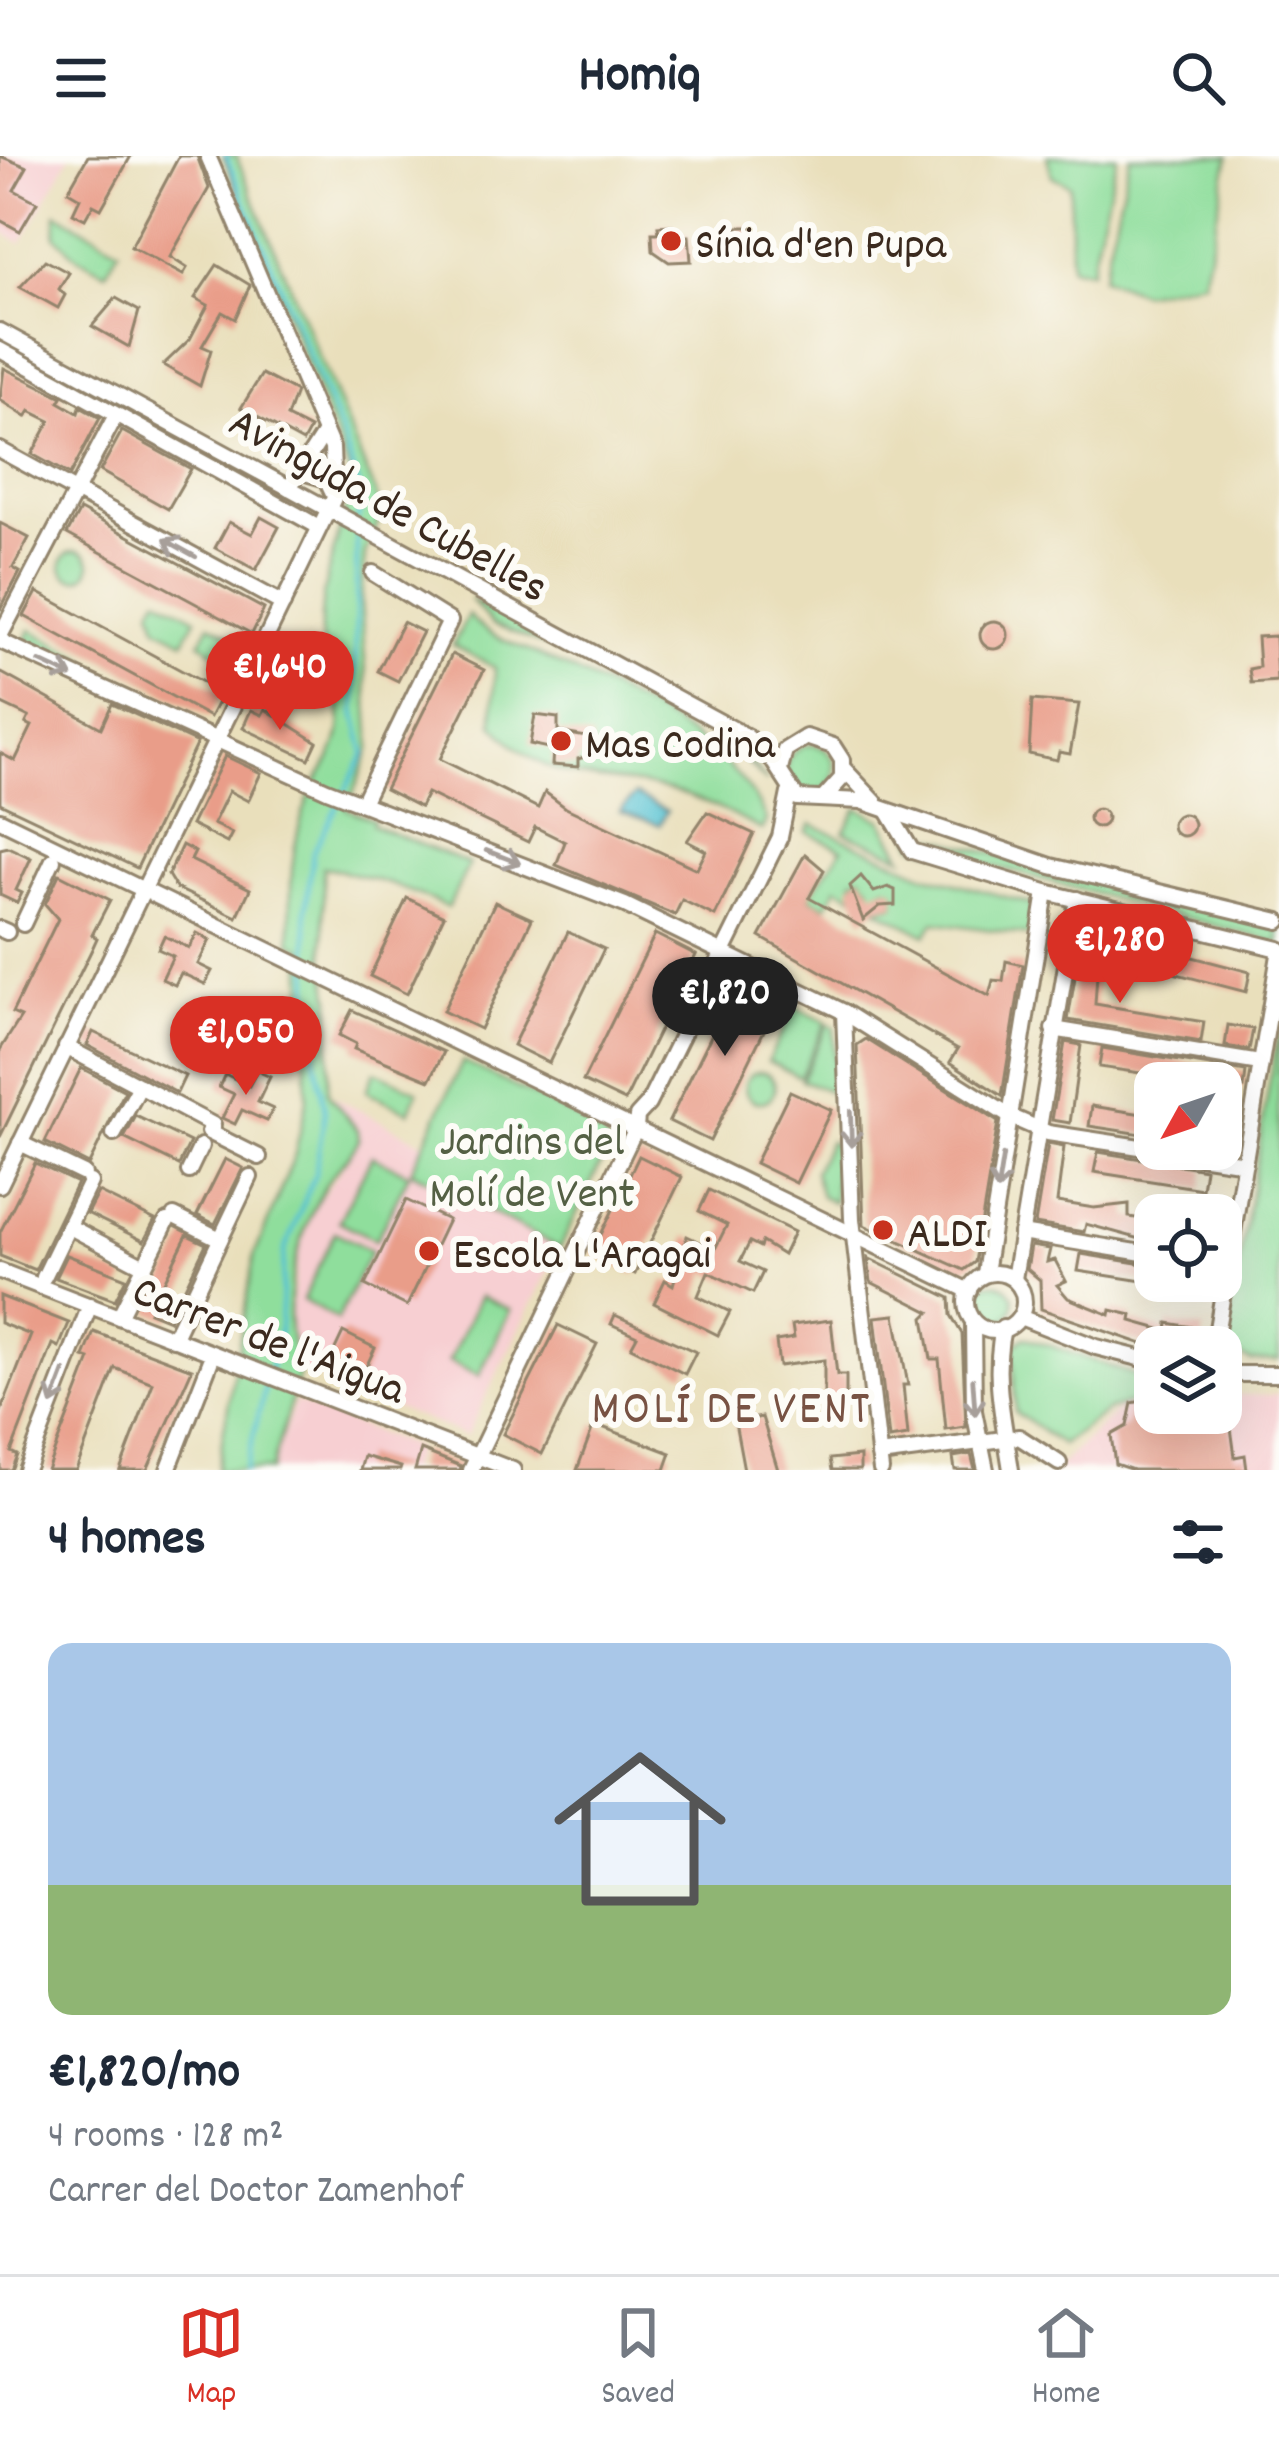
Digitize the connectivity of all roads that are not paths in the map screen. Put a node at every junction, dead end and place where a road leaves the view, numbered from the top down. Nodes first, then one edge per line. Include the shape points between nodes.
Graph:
1 (208, 156) edge
2 (0, 331) edge
3 (0, 350) edge
4 (79, 374) junction
5 (89, 400) junction
6 (116, 415) junction
7 (325, 432) junction
8 (0, 450) edge
9 (302, 472) junction
10 (290, 488) junction
11 (76, 491) junction
12 (334, 507) junction
13 (319, 526) junction
14 (373, 573) dead end
15 (283, 604) junction
16 (0, 638) edge
17 (217, 736) junction
18 (746, 736) junction
19 (786, 749) junction
20 (843, 768) junction
21 (780, 770) junction
22 (790, 793) junction
23 (816, 799) junction
24 (357, 801) junction
25 (886, 810) junction
26 (0, 820) edge
27 (781, 833) junction
28 (53, 860) dead end
29 (142, 890) junction
30 (1046, 892) junction
31 (1077, 899) junction
32 (1279, 921) edge
33 (23, 924) dead end
34 (1279, 952) edge
35 (723, 953) junction
36 (844, 1012) junction
37 (1053, 1029) junction
38 (66, 1047) junction
39 (1260, 1063) junction
40 (140, 1086) junction
41 (1009, 1116) junction
42 (1038, 1127) junction
43 (636, 1128) junction
44 (114, 1134) dead end
45 (20, 1143) junction
46 (201, 1146) dead end
47 (259, 1157) dead end
48 (1245, 1163) junction
49 (189, 1171) dead end
50 (250, 1177) dead end
51 (0, 1185) edge
52 (1239, 1194) edge
53 (68, 1226) junction
54 (853, 1232) junction
55 (1021, 1233) junction
56 (220, 1239) junction
57 (1134, 1252) edge
58 (144, 1266) junction
59 (0, 1271) edge
60 (985, 1273) junction
61 (44, 1277) dead end
62 (1014, 1279) junction
63 (969, 1291) junction
64 (90, 1305) junction
65 (119, 1317) junction
66 (1020, 1317) junction
67 (973, 1323) junction
68 (1003, 1328) junction
69 (173, 1339) junction
70 (213, 1355) junction
71 (1134, 1356) edge
72 (1242, 1374) edge
73 (1279, 1375) edge
74 (980, 1438) junction
75 (1005, 1438) junction
76 (880, 1462) edge
77 (473, 1463) edge
78 (1059, 1463) dead end
79 (26, 1470) edge
80 (168, 1470) edge
81 (514, 1470) edge
82 (986, 1470) edge
83 (1010, 1470) edge

1 - 7 street
2 - 4 street, Avinguda de Cubelles
3 - 5 street, Avinguda de Cubelles
4 - 5 street
4 - 10 street, Avinguda de Cubelles
5 - 6 street, Avinguda de Cubelles
6 - 11 street
6 - 13 street, Avinguda de Cubelles
7 - 9 street
7 - 12 street via 336,470
8 - 11 street
9 - 10 street
9 - 12 street via 326,479
10 - 12 street, Avinguda de Cubelles
15 -> 11 street
11 - 16 street
12 - 13 street
12 - 18 street, Avinguda de Cubelles
13 - 15 street
14 - 24 street via 450,620
15 - 17 street
16 -> 17 street
17 - 24 street
17 - 29 street
18 - 19 street
18 - 21 street
19 - 20 street via 806,737 823,739
19 - 21 street
20 - 23 street via 839,785
20 - 25 street
21 - 22 street
22 - 23 street
22 - 27 street
23 - 25 street
23 - 27 street
24 -> 35 street via 625,905
25 - 30 street via 912,851
25 - 32 street via 1047,862
26 - 29 street
27 - 35 street
28 - 33 street
29 - 38 street
29 - 43 street
30 - 31 street
30 - 41 street
31 - 34 street
31 - 37 street
34 - 39 street
35 - 36 street
35 - 43 street
36 - 41 street
36 -> 54 street
37 - 39 street
37 - 42 street
38 - 40 street
38 - 45 street
39 - 48 street
40 - 44 street
40 - 47 street
41 - 42 street
41 -> 60 street
42 - 48 street
42 - 55 street
43 - 54 street
43 - 77 street
45 - 51 street
45 - 53 street via 87,1178
46 - 49 street
48 - 52 street
50 - 56 street
53 - 58 street
53 - 61 street
54 - 63 street
54 - 76 street
55 - 57 street
55 - 62 street
56 - 58 street via 170,1219
56 - 69 street
58 - 65 street
59 - 64 street, Carrer de l'Aigua
60 - 62 street
60 - 63 street
62 - 66 street via 1024,1296
63 - 67 street
64 - 65 street, Carrer de l'Aigua
64 -> 79 street
65 - 69 street, Carrer de l'Aigua
66 - 68 street
66 - 71 street
67 - 68 street
67 -> 74 street
68 - 75 street
69 - 70 street, Carrer de l'Aigua
70 - 77 street, Carrer de l'Aigua
70 - 80 street
72 - 73 street
74 - 75 street
74 - 76 street
74 - 82 street
75 - 78 street via 1019,1437
75 - 83 street
77 - 81 street, Carrer de l'Aigua

